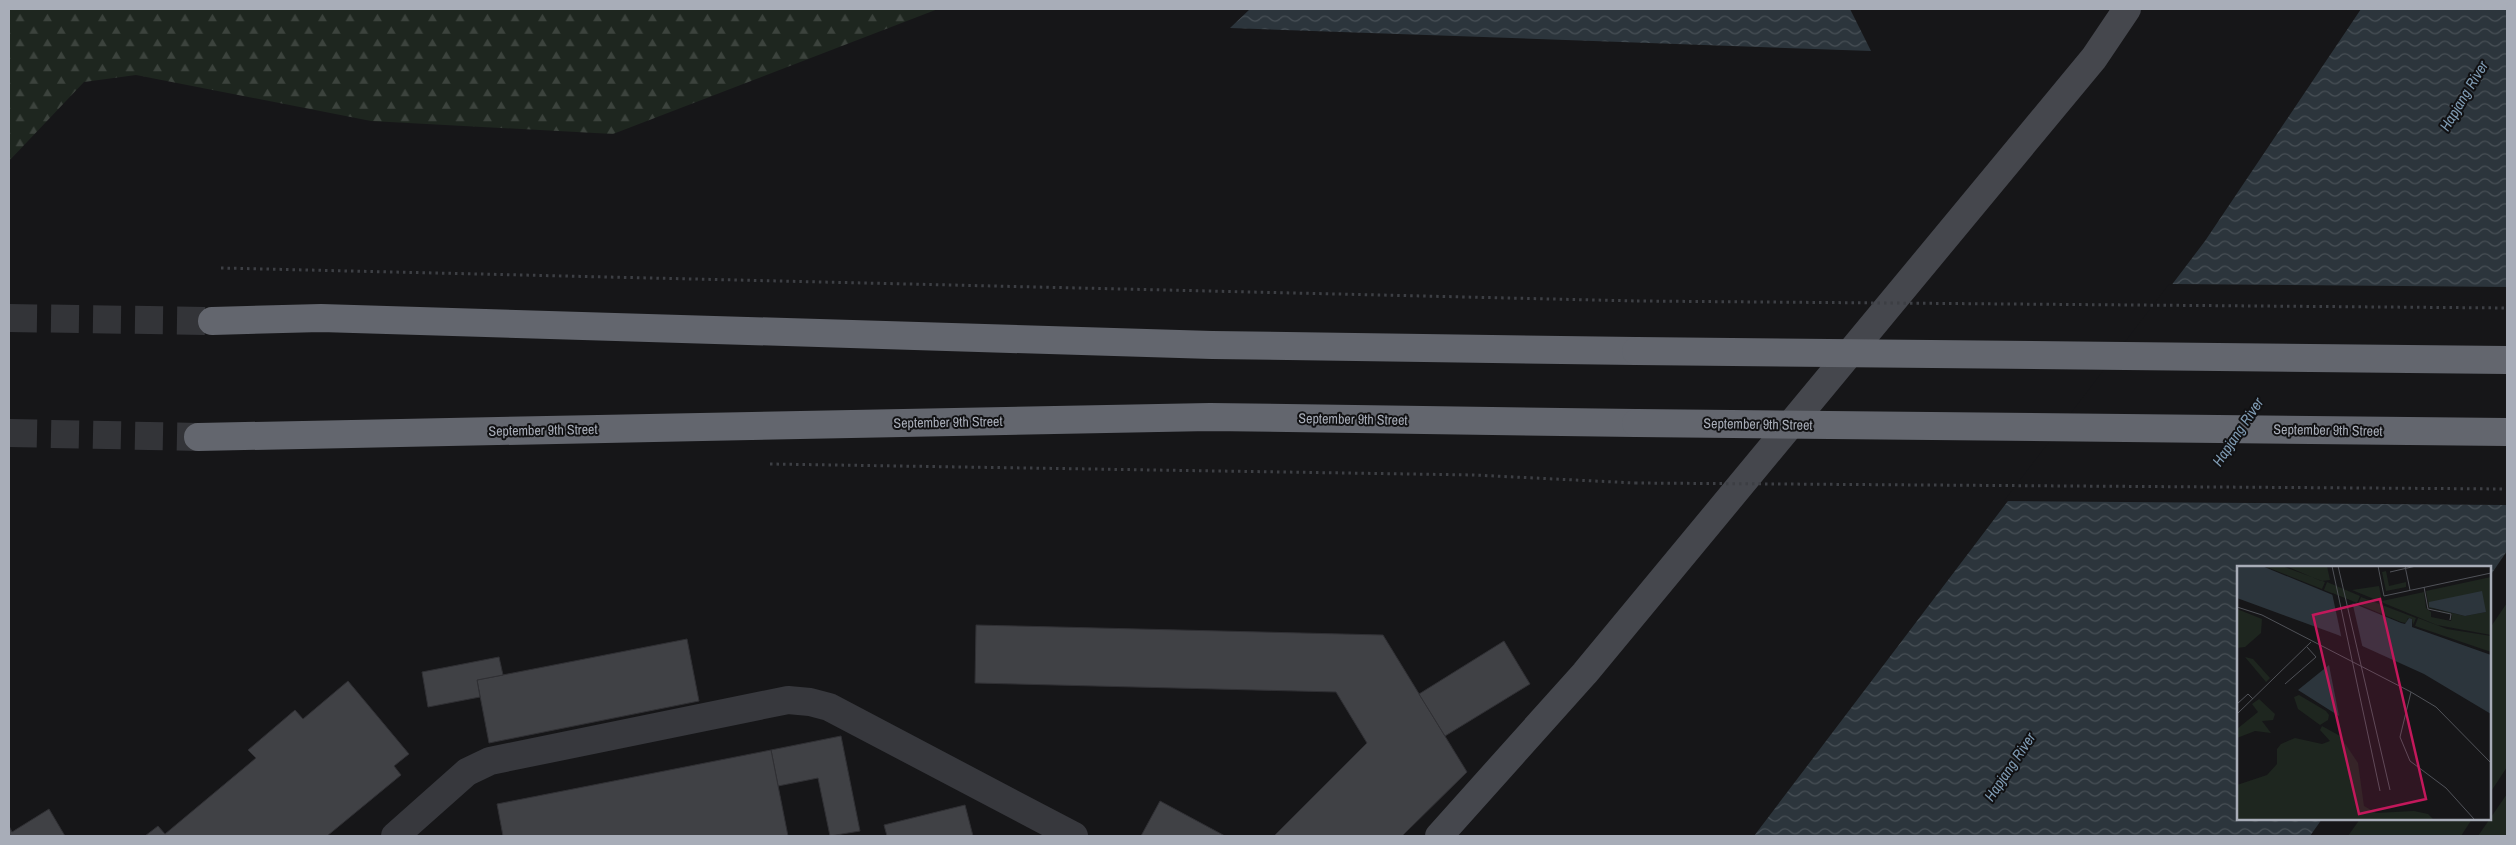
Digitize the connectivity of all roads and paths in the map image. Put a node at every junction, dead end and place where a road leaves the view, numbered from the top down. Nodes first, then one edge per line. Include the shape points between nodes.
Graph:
1 (2127, 9) edge
2 (221, 268) dead end
3 (2507, 308) edge
4 (212, 322) tunnel mouth
5 (2507, 360) edge
6 (2507, 432) edge
7 (198, 437) tunnel mouth
8 (769, 464) dead end
9 (2507, 489) edge
10 (395, 836) edge
11 (1074, 836) edge
12 (1439, 836) edge

1 - 12 street via 2094,58 1585,673
2 - 3 path, bridge via 1637,301
4 - 5 highway, bridge via 320,318 1212,345
6 - 7 highway, September 9th Street, bridge via 1210,417
8 - 9 path, bridge via 1474,475 1635,483
10 - 11 street via 467,772 490,761 788,700 829,707

